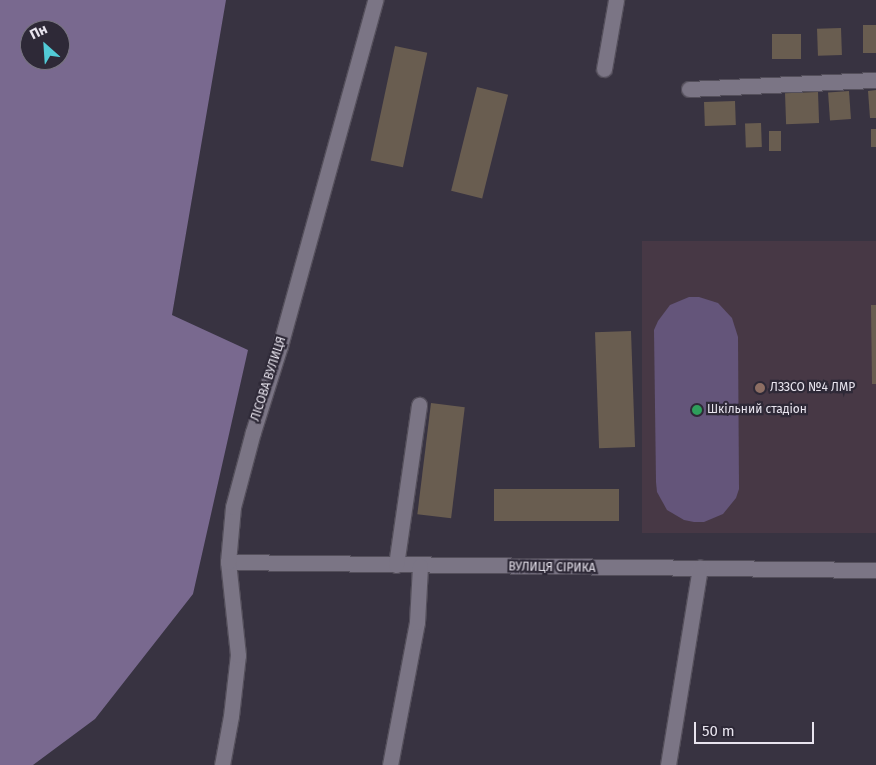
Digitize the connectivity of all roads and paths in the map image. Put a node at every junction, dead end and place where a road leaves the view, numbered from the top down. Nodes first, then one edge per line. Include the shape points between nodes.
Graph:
1 (375, 0) edge
2 (616, 0) edge
3 (604, 69) dead end
4 (876, 80) edge
5 (689, 88) dead end
6 (420, 405) dead end
7 (228, 562) junction
8 (396, 565) junction
9 (420, 566) junction
10 (700, 568) junction
11 (876, 570) edge
12 (222, 765) edge
13 (390, 765) edge
14 (668, 765) edge

1 - 7 street, ЛІСОВА ВУЛИЦЯ via 280,346 232,506
2 - 3 street
4 - 5 street
6 - 8 street
7 - 8 street, ВУЛИЦЯ СІРИКА
7 - 12 street, ЛІСОВА ВУЛИЦЯ via 238,655
8 - 9 street, ВУЛИЦЯ СІРИКА
9 - 10 street, ВУЛИЦЯ СІРИКА
9 - 13 street via 418,622
10 - 11 street, ВУЛИЦЯ СІРИКА
10 - 14 street

